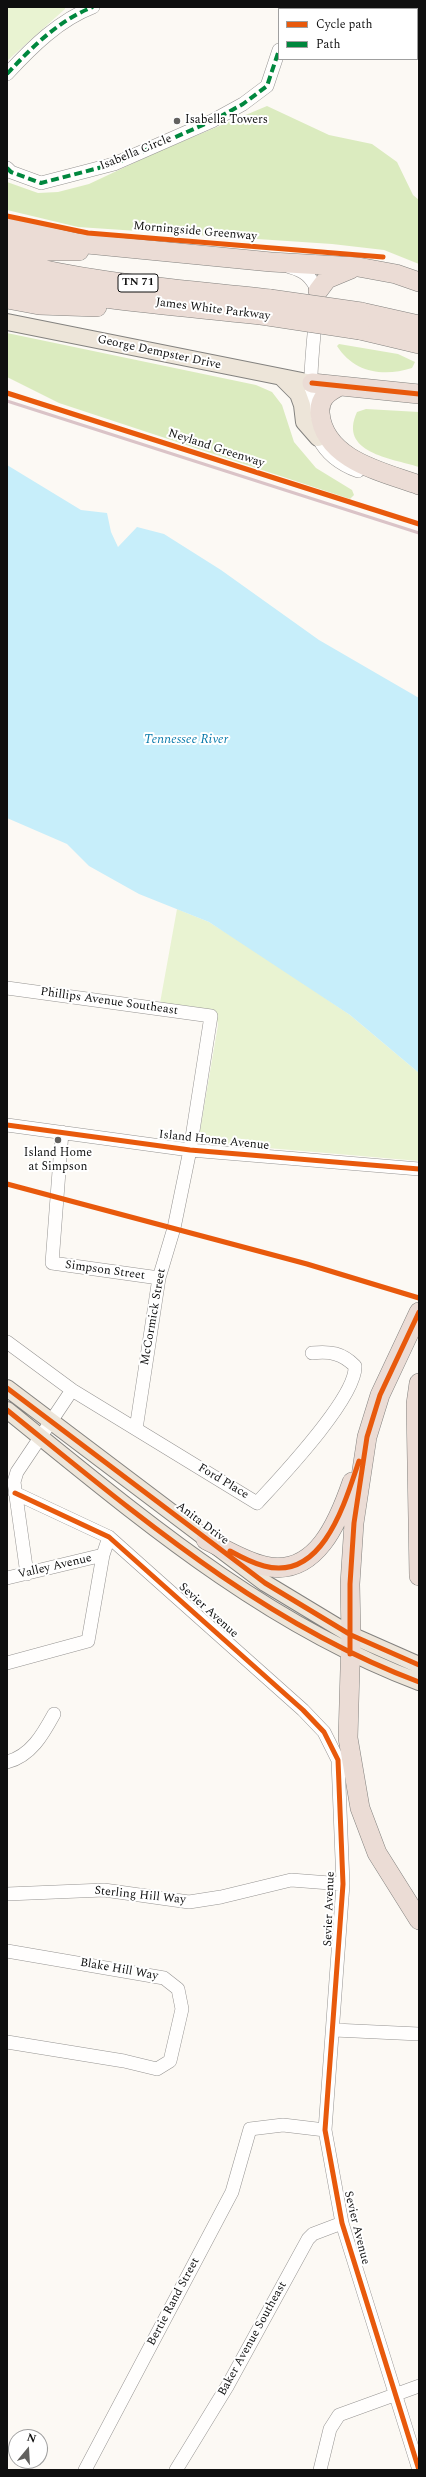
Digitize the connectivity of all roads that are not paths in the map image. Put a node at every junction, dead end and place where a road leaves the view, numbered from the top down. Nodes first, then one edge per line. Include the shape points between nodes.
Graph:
1 (93, 7) edge
2 (278, 53) edge
3 (7, 74) edge
4 (7, 168) edge
5 (7, 227) edge
6 (7, 246) edge
7 (158, 251) junction
8 (7, 261) edge
9 (271, 262) junction
10 (358, 267) junction
11 (7, 280) edge
12 (419, 282) edge
13 (318, 291) junction
14 (7, 299) edge
15 (269, 308) junction
16 (234, 312) junction
17 (360, 321) junction
18 (7, 322) edge
19 (419, 325) edge
20 (419, 344) edge
21 (282, 378) junction
22 (312, 383) junction
23 (340, 386) junction
24 (419, 394) edge
25 (318, 438) junction
26 (419, 485) edge
27 (419, 493) edge
28 (7, 988) edge
29 (211, 1016) joint
30 (7, 1125) edge
31 (62, 1132) junction
32 (190, 1150) junction
33 (419, 1169) edge
34 (159, 1278) junction
35 (419, 1312) edge
36 (7, 1342) edge
37 (312, 1353) dead end
38 (419, 1383) edge
39 (7, 1388) edge
40 (72, 1390) junction
41 (7, 1410) edge
42 (50, 1423) junction
43 (136, 1429) junction
44 (40, 1437) junction
45 (367, 1437) junction
46 (15, 1493) junction
47 (110, 1537) junction
48 (206, 1540) junction
49 (104, 1556) junction
50 (27, 1574) junction
51 (419, 1576) edge
52 (7, 1578) edge
53 (351, 1635) junction
54 (350, 1654) junction
55 (7, 1664) edge
56 (419, 1665) edge
57 (419, 1682) edge
58 (54, 1714) dead end
59 (7, 1762) edge
60 (343, 1884) junction
61 (7, 1894) edge
62 (419, 1920) edge
63 (7, 1951) edge
64 (334, 2030) junction
65 (419, 2034) edge
66 (7, 2042) edge
67 (325, 2130) junction
68 (342, 2222) junction
69 (419, 2386) edge
70 (394, 2393) junction
71 (85, 2470) edge
72 (176, 2470) edge
73 (320, 2470) edge
74 (419, 2470) edge

1 - 3 street via 71,16 26,53
2 - 4 street, Isabella Circle via 267,86 243,104 212,121 114,164 41,183 11,172
5 - 7 highway via 77,243
6 - 7 highway via 52,251
7 - 9 highway
8 - 15 highway, James White Parkway / TN 71 via 34,268
9 - 10 highway
9 - 13 street via 302,270 311,278
10 - 12 highway via 396,274
10 - 13 highway via 327,279
11 - 16 highway, James White Parkway / TN 71 via 112,299
13 - 22 street
14 - 16 highway via 39,305
15 - 16 highway, James White Parkway / TN 71
15 - 17 highway, James White Parkway / TN 71, bridge
17 - 19 highway, James White Parkway / TN 71
17 - 20 highway, James White Parkway / TN 71
18 - 21 main road, George Dempster Drive
21 - 22 main road, George Dempster Drive
21 - 25 main road via 298,394 304,422
22 - 23 highway
22 - 25 street via 312,414
23 - 24 highway
23 - 26 highway via 328,393 320,409 324,428 332,443 345,455 359,462
25 - 27 street via 330,454 349,468
28 - 29 street, Phillips Avenue Southeast
29 - 32 street, McCormick Street
30 - 31 street, Island Home Avenue
31 - 32 street, Island Home Avenue
31 - 34 street, Simpson Street via 52,1263
32 - 33 street, Island Home Avenue
32 - 34 street, McCormick Street via 174,1228
34 - 43 street, McCormick Street
35 - 45 highway via 380,1395
36 - 40 street, Ford Place
37 - 43 street, Ford Place via 328,1351 348,1359 355,1366 351,1384 301,1455 257,1503
38 - 51 highway via 416,1404
39 - 42 main road, Anita Drive
40 - 42 street
40 - 43 street, Ford Place
41 - 44 main road
42 - 44 street
42 - 48 main road, Anita Drive
44 - 46 street via 17,1472
44 - 54 main road via 189,1554 253,1599
45 - 48 highway via 342,1510 331,1533 311,1556 290,1567 265,1566
45 - 53 highway via 354,1523 350,1584
46 - 47 street, Sevier Avenue
46 - 50 street
47 - 49 street
47 - 60 street, Sevier Avenue via 178,1596 324,1732 338,1760
48 - 53 main road, Anita Drive via 265,1583
49 - 50 street, Valley Avenue
49 - 55 street via 88,1641
50 - 52 street, Valley Avenue
53 - 54 highway
53 - 56 main road, Anita Drive
54 - 57 main road
54 - 62 highway via 348,1738 360,1808 377,1853
58 - 59 street via 44,1733 25,1755
60 - 61 street, Sterling Hill Way via 291,1880 189,1902 104,1890
60 - 64 street, Sevier Avenue
63 - 66 street, Blake Hill Way via 164,1978 178,1990 182,2009 170,2061 157,2069 124,2061
64 - 65 street
64 - 67 street, Sevier Avenue
67 - 68 street, Sevier Avenue
67 - 71 street, Bertie Rand Street via 283,2125 250,2129 232,2192
68 - 70 street, Sevier Avenue
68 - 72 street, Baker Avenue Southeast via 313,2234 308,2239 228,2385
69 - 70 street
70 - 73 street via 339,2415 330,2429
70 - 74 street, Sevier Avenue

